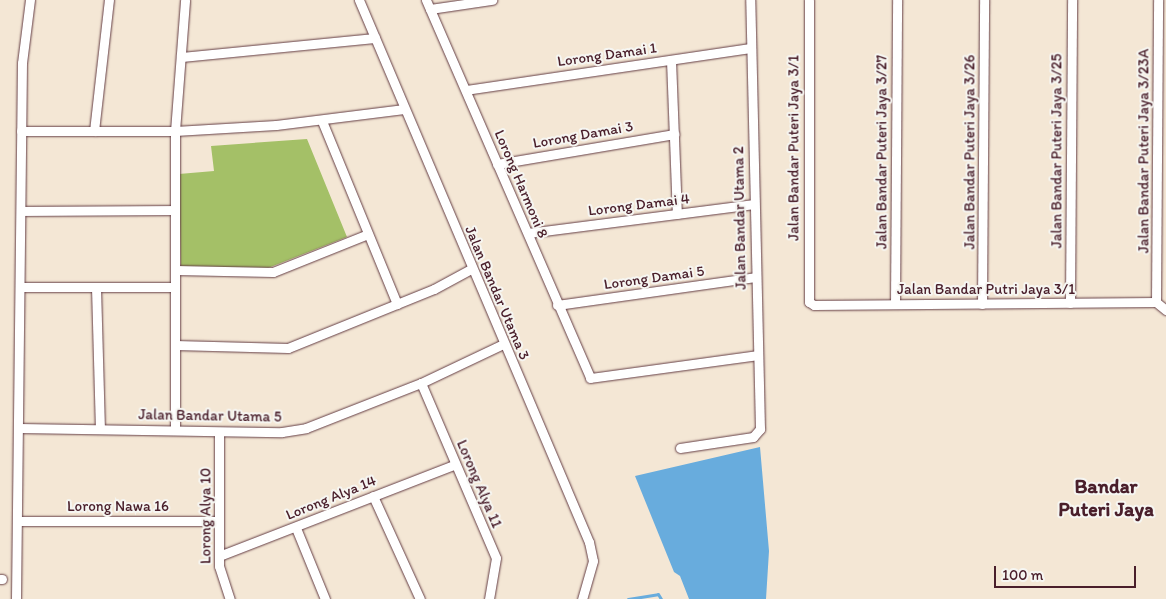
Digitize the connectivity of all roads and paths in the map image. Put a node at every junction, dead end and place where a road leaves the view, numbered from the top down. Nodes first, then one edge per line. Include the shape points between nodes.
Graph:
1 (30, 0) edge
2 (109, 0) edge
3 (185, 0) edge
4 (359, 0) edge
5 (426, 0) edge
6 (492, 0) edge
7 (750, 0) edge
8 (809, 0) edge
9 (897, 0) edge
10 (984, 0) edge
11 (1072, 0) edge
12 (1158, 0) edge
13 (430, 9) junction
14 (375, 38) junction
15 (751, 48) junction
16 (1162, 48) edge
17 (181, 57) junction
18 (671, 60) junction
19 (466, 90) junction
20 (404, 109) junction
21 (322, 121) junction
22 (21, 131) junction
23 (94, 131) junction
24 (175, 131) junction
25 (674, 134) junction
26 (498, 164) junction
27 (754, 204) junction
28 (22, 210) junction
29 (175, 210) junction
30 (677, 214) junction
31 (528, 233) junction
32 (368, 234) junction
33 (471, 269) junction
34 (175, 270) junction
35 (755, 277) junction
36 (21, 287) junction
37 (96, 287) junction
38 (175, 287) junction
39 (808, 296) joint
40 (1156, 302) junction
41 (1070, 303) junction
42 (397, 304) junction
43 (895, 304) junction
44 (982, 304) junction
45 (557, 305) junction
46 (1166, 310) edge
47 (503, 344) junction
48 (175, 345) junction
49 (757, 355) junction
50 (421, 383) junction
51 (19, 428) junction
52 (100, 429) junction
53 (174, 430) junction
54 (219, 432) junction
55 (680, 448) dead end
56 (454, 465) junction
57 (373, 496) junction
58 (18, 521) junction
59 (218, 521) junction
60 (296, 528) junction
61 (219, 556) junction
62 (16, 599) edge
63 (230, 599) edge
64 (325, 599) edge
65 (420, 599) edge
66 (489, 599) edge
67 (582, 599) edge

1 - 22 street via 22,62
2 - 23 street
3 - 17 street
4 - 14 street, Jalan Bandar Utama 3
5 - 13 street, Lorong Harmoni 8
6 - 13 street
7 - 15 street, Jalan Bandar Utama 2
8 - 39 street, Jalan Bandar Puteri Jaya 3/1
9 - 43 street, Jalan Bandar Puteri Jaya 3/27
10 - 44 street, Jalan Bandar Puteri Jaya 3/26
11 - 41 street, Jalan Bandar Puteri Jaya 3/25
12 - 16 street, Jalan Bandar Puteri Jaya 3/23A
13 - 19 street, Lorong Harmoni 8
14 - 17 street
14 - 20 street, Jalan Bandar Utama 3
15 - 18 street, Lorong Damai 1
15 - 27 street, Jalan Bandar Utama 2
16 - 40 street, Jalan Bandar Puteri Jaya 3/23A
17 - 24 street
18 - 19 street, Lorong Damai 1
18 - 25 street
19 - 26 street, Lorong Harmoni 8
20 - 21 street
20 - 33 street, Jalan Bandar Utama 3
21 - 24 street
21 - 32 street
22 - 23 street
22 - 28 street
23 - 24 street
24 - 29 street
25 - 26 street, Lorong Damai 3
25 - 30 street
26 - 31 street, Lorong Harmoni 8
27 - 30 street, Lorong Damai 4
27 - 35 street, Jalan Bandar Utama 2
28 - 29 street
28 - 36 street
29 - 34 street
30 - 31 street, Lorong Damai 4
31 - 45 street, Lorong Harmoni 8
32 - 34 street via 273,272
32 - 42 street
33 - 42 street
33 - 47 street, Jalan Bandar Utama 3
34 - 38 street
35 - 45 street, Lorong Damai 5
35 - 49 street, Jalan Bandar Utama 2
36 - 37 street
36 - 51 street
37 - 38 street
37 - 52 street
38 - 48 street
39 - 43 street, Jalan Bandar Putri Jaya 3/1 via 814,304
40 - 41 street, Jalan Bandar Putri Jaya 3/1
40 - 46 street
41 - 44 street, Jalan Bandar Putri Jaya 3/1
42 - 48 street via 288,348
43 - 44 street, Jalan Bandar Putri Jaya 3/1
45 - 49 street, Lorong Harmoni 8 via 590,378
47 - 50 street, Jalan Bandar Utama 5
47 - 67 street, Jalan Bandar Utama 3 via 589,542 593,561
48 - 53 street
49 - 55 street, Jalan Bandar Utama 2 via 760,429 757,435
50 - 54 street, Jalan Bandar Utama 5 via 306,428 282,432
50 - 56 street, Lorong Alya 11
51 - 52 street, Jalan Bandar Utama 5
51 - 58 street
52 - 53 street, Jalan Bandar Utama 5
53 - 54 street, Jalan Bandar Utama 5
54 - 59 street, Lorong Alya 10
56 - 57 street, Lorong Alya 14
56 - 66 street, Lorong Alya 11 via 496,558
57 - 60 street, Lorong Alya 14
57 - 65 street
58 - 59 street, Lorong Nawa 16
58 - 62 street
59 - 61 street, Lorong Alya 10
60 - 61 street, Lorong Alya 14
60 - 64 street
61 - 63 street, Lorong Alya 10 via 220,573

